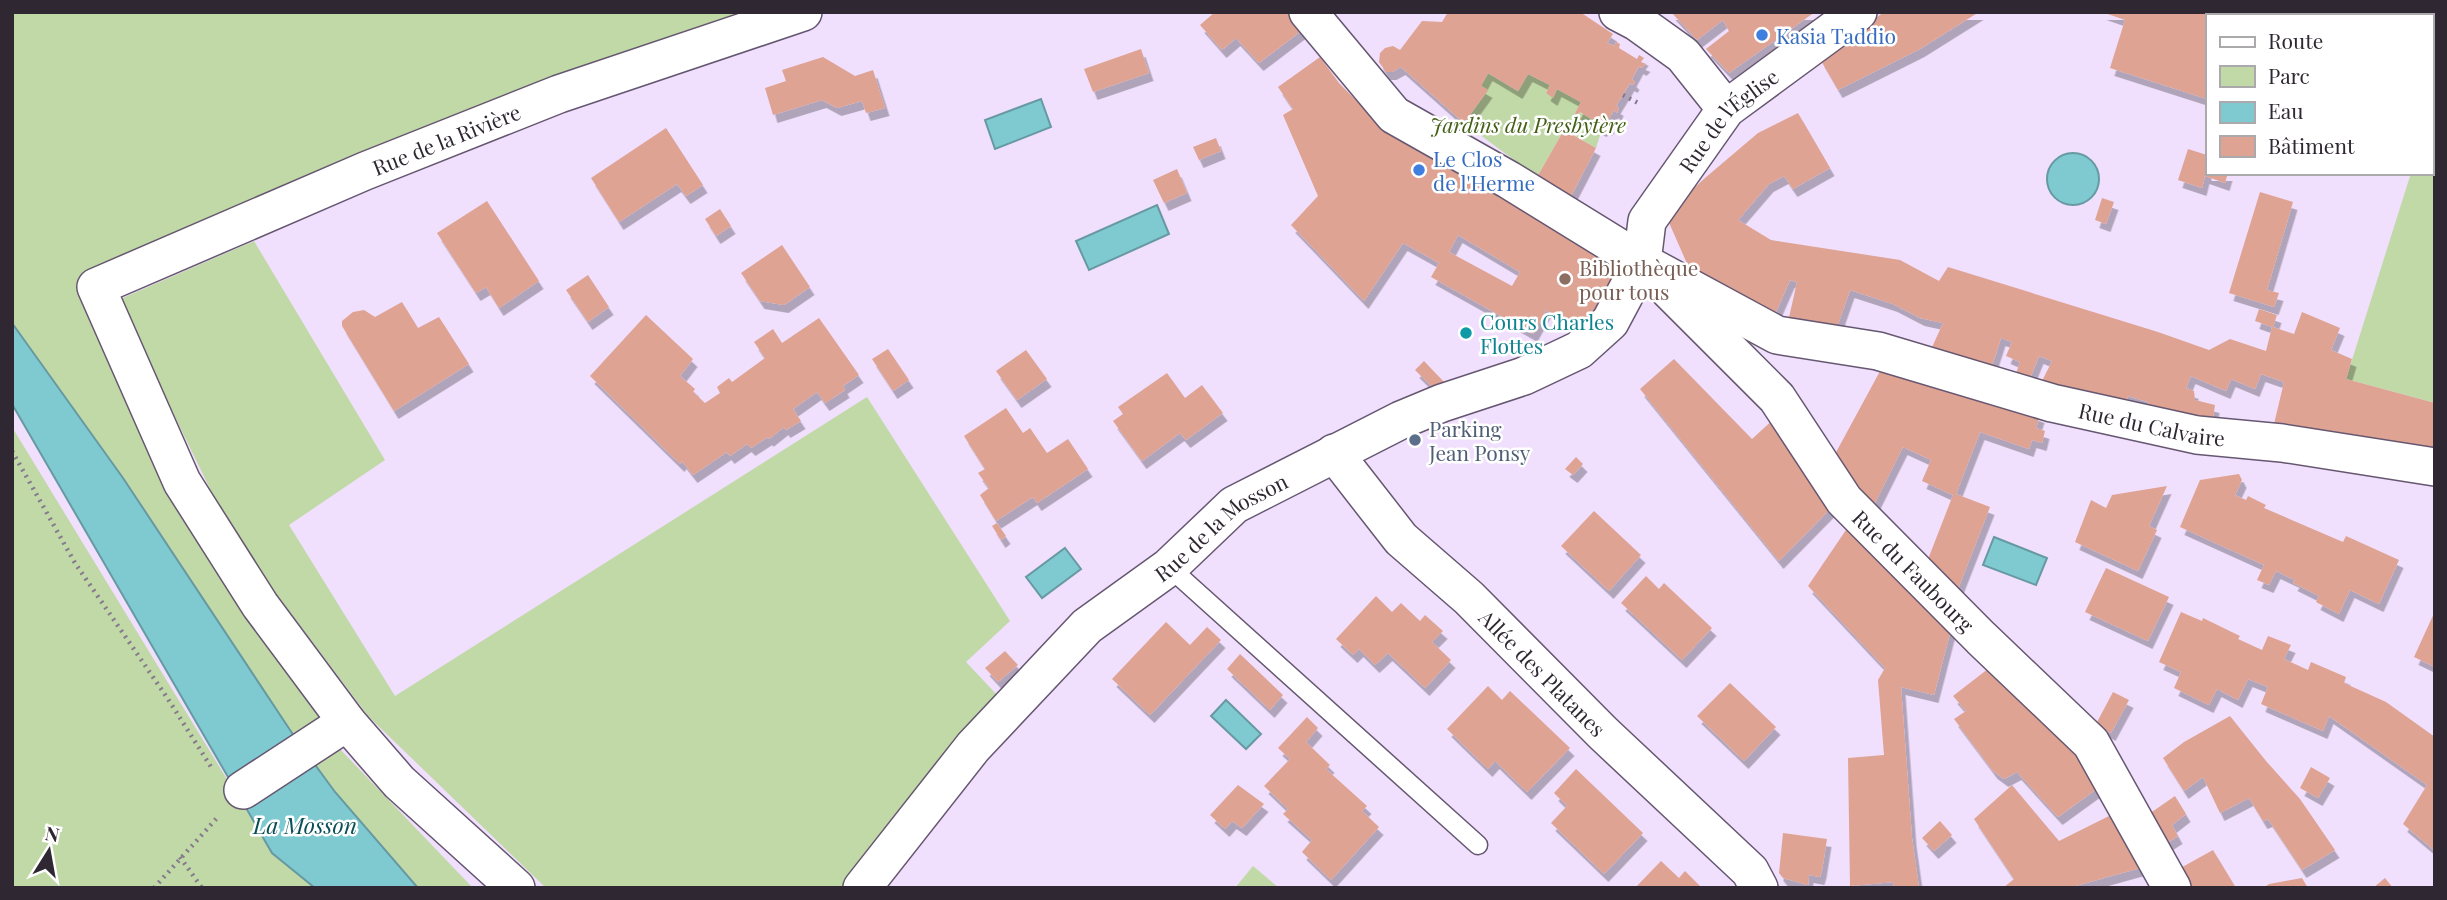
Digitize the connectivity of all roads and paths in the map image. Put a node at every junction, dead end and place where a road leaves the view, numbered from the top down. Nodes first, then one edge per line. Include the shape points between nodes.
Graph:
1 (803, 12) edge
2 (1308, 12) edge
3 (1618, 12) edge
4 (1858, 12) edge
5 (1623, 95) dead end
6 (1638, 103) dead end
7 (1726, 110) junction
8 (1642, 262) junction
9 (12, 452) edge
10 (1334, 453) junction
11 (2435, 467) edge
12 (1169, 567) junction
13 (335, 730) junction
14 (243, 790) junction
15 (1478, 845) dead end
16 (180, 857) junction
17 (154, 888) edge
18 (202, 888) edge
19 (516, 888) edge
20 (862, 888) edge
21 (1759, 888) edge
22 (2172, 888) edge

1 - 13 street, Rue de la Rivière via 559,94 365,171 96,287 181,482
2 - 8 street via 1394,115
3 - 7 street via 1683,55
4 - 7 street, Rue de l'Église
5 - 6 path
7 - 8 street, Rue de l'Église via 1647,221
8 - 10 street, Rue de la Mosson via 1610,322 1579,350 1524,376 1442,403
8 - 11 street, Rue du Calvaire via 1777,335 1878,351 2052,403 2197,435
8 - 22 street, Rue du Faubourg via 1777,398 1844,500 2091,743
9 - 14 path via 75,563 210,769
10 - 12 street, Rue de la Mosson via 1234,505
10 - 21 street, Allée des Platanes via 1401,539 1469,598 1749,871
12 - 15 lane
12 - 20 street, Rue de la Mosson via 1087,626 973,747
13 - 14 street
13 - 19 street
14 - 16 path
16 - 17 path
16 - 18 path

